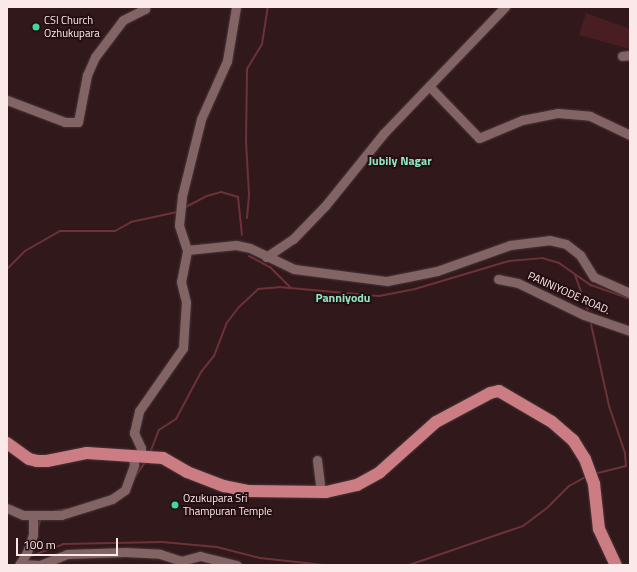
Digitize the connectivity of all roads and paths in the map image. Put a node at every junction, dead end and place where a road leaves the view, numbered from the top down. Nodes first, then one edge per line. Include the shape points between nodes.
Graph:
1 (144, 7) edge
2 (236, 7) edge
3 (505, 7) edge
4 (429, 86) junction
5 (7, 100) edge
6 (630, 135) edge
7 (187, 250) junction
8 (266, 257) junction
9 (498, 279) dead end
10 (630, 293) edge
11 (630, 331) edge
12 (7, 443) edge
13 (144, 457) junction
14 (317, 460) dead end
15 (321, 492) junction
16 (7, 508) edge
17 (33, 515) junction
18 (181, 563) edge
19 (19, 564) edge
20 (237, 565) edge
21 (616, 565) edge

1 - 5 street via 145,9 123,20 95,57 87,75 78,122 65,122
2 - 7 street via 227,61 201,119 182,196 179,226
3 - 4 street
4 - 6 street via 479,138 522,120 558,113 590,116
4 - 8 street via 384,133 325,206 293,239
7 - 8 street via 236,245 250,248
7 - 13 street via 181,282 186,302 183,348 139,411 134,433
8 - 10 street via 314,274 387,281 437,271 510,245 549,240 566,244 580,255 594,277
9 - 11 street, PANNIYODE ROAD. via 518,283 584,315
12 - 13 main road via 37,461 87,453
13 - 15 main road via 163,458 186,472 224,486 247,491
13 - 17 street via 134,465 125,490 112,499 60,515
14 - 15 street
15 - 21 main road via 357,485 380,472 436,422 490,392 499,391 552,422 573,440 585,458 594,484 599,529
16 - 17 street via 23,515
17 - 19 street via 33,534
18 - 19 street via 160,554 91,552 67,554 40,565
18 - 20 street via 200,556

